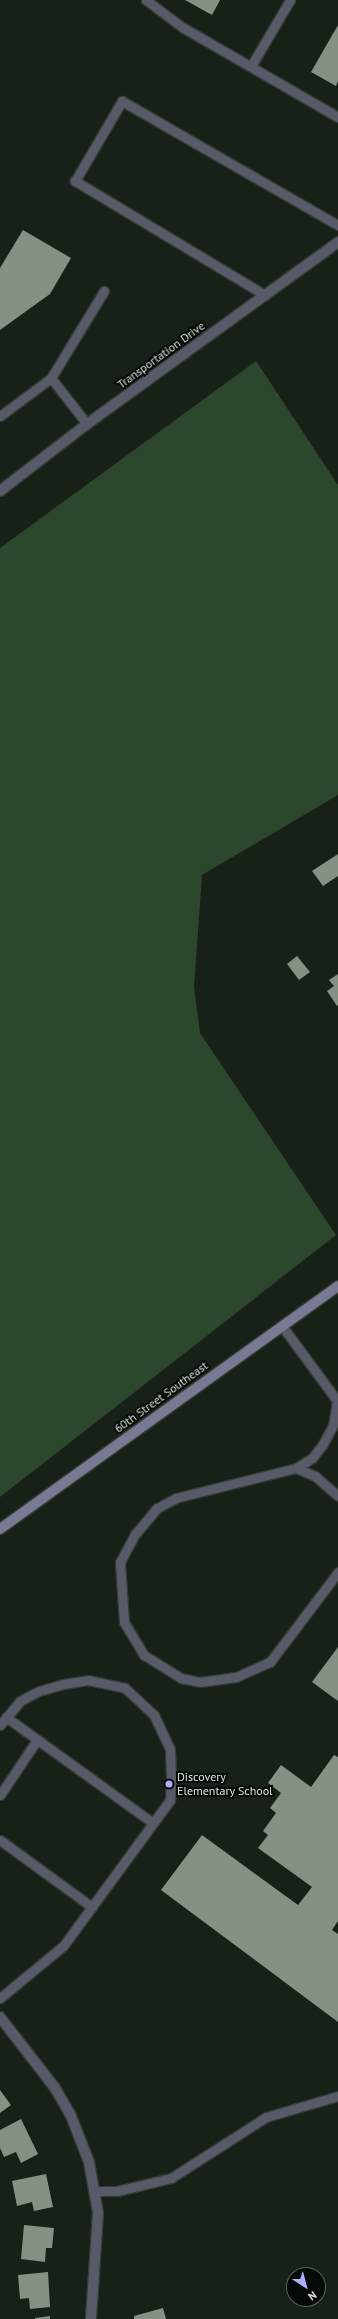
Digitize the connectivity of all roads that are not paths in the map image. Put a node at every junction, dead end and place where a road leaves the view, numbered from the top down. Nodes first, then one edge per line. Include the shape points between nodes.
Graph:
1 (146, 0) edge
2 (290, 0) edge
3 (251, 66) junction
4 (338, 116) edge
5 (338, 225) edge
6 (338, 242) edge
7 (104, 291) dead end
8 (265, 295) junction
9 (51, 378) junction
10 (0, 416) edge
11 (87, 424) junction
12 (0, 491) edge
13 (338, 1286) edge
14 (282, 1326) junction
15 (338, 1401) edge
16 (296, 1468) junction
17 (338, 1496) edge
18 (0, 1529) edge
19 (338, 1572) edge
20 (6, 1717) junction
21 (0, 1725) edge
22 (37, 1740) junction
23 (0, 1795) edge
24 (153, 1823) junction
25 (0, 1840) edge
26 (92, 1907) junction
27 (0, 1998) edge
28 (0, 2017) edge
29 (338, 2096) edge
30 (95, 2191) junction
31 (91, 2319) edge

1 - 3 lane via 182,27
2 - 3 lane
3 - 4 lane
5 - 8 lane via 122,101 75,181
6 - 8 street, Transportation Drive
7 - 9 lane
8 - 11 street, Transportation Drive
9 - 10 lane
9 - 11 lane
11 - 12 street, Transportation Drive
13 - 14 main road, 60th Street Southeast
14 - 15 lane
14 - 18 main road, 60th Street Southeast
15 - 16 lane via 333,1425 323,1444 312,1458
16 - 17 lane via 315,1476
16 - 19 lane via 176,1498 157,1508 135,1534 120,1562 124,1622 144,1655 180,1678 200,1682 236,1677 270,1662
20 - 21 lane
20 - 22 lane
20 - 24 lane via 20,1701 39,1691 63,1684 88,1680 125,1688 154,1715 170,1749 170,1800
22 - 23 lane
22 - 24 lane
24 - 26 lane
25 - 26 lane
26 - 27 lane via 63,1946
28 - 30 street via 55,2088 71,2116 87,2154
29 - 30 lane via 266,2117 171,2178 117,2191
30 - 31 street via 98,2241

